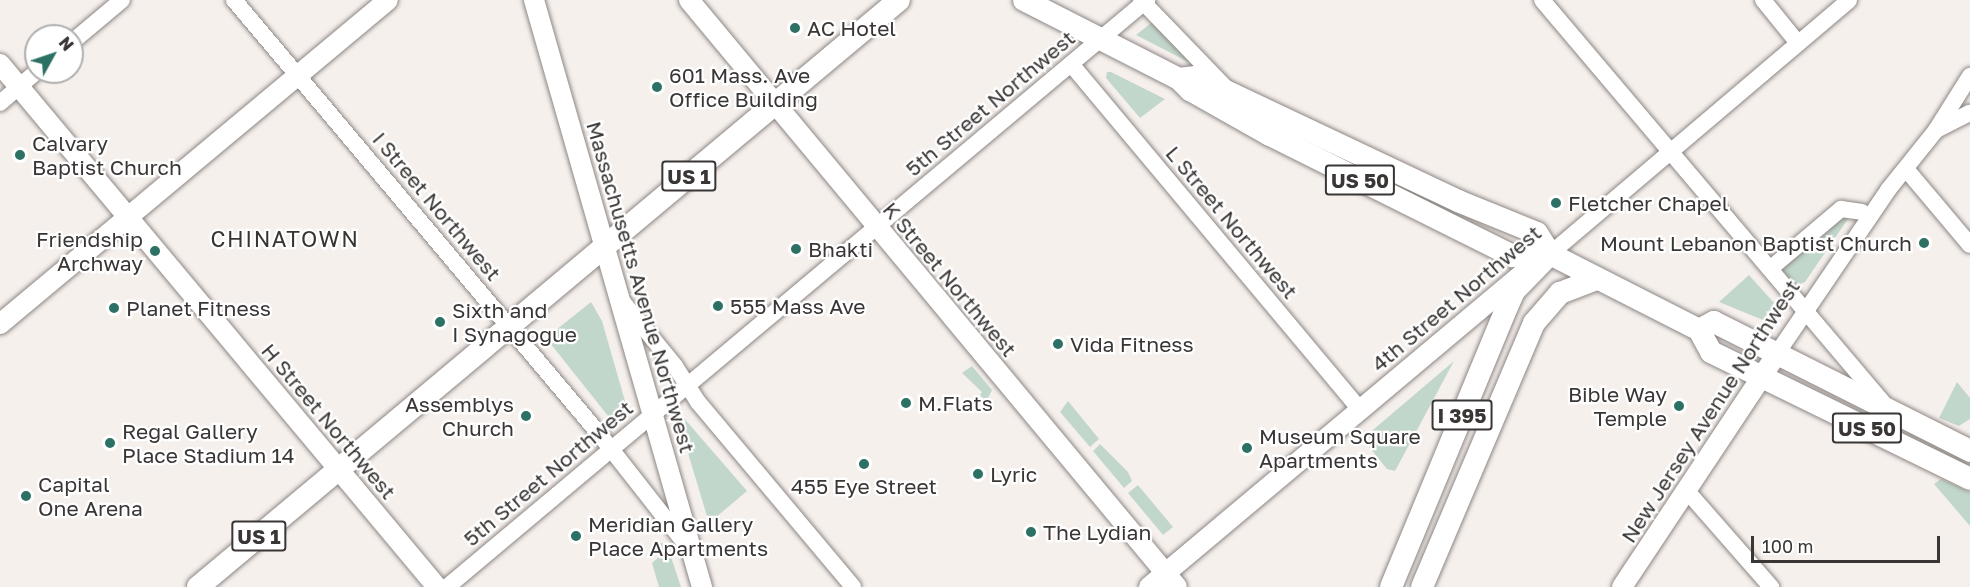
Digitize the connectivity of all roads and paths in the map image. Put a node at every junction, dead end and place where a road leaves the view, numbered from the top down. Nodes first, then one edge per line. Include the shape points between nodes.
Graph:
1 (122, 0) edge
2 (234, 0) edge
3 (388, 0) edge
4 (534, 0) edge
5 (689, 0) edge
6 (899, 0) edge
7 (1024, 0) edge
8 (1542, 0) edge
9 (1763, 0) edge
10 (1849, 0) edge
11 (1144, 1) edge
12 (84, 32) edge
13 (1101, 39) junction
14 (1798, 43) junction
15 (0, 64) edge
16 (1071, 64) junction
17 (298, 76) junction
18 (1970, 76) edge
19 (1179, 79) junction
20 (24, 82) edge
21 (19, 86) junction
22 (1228, 91) junction
23 (0, 103) edge
24 (773, 105) junction
25 (1970, 113) edge
26 (1936, 130) junction
27 (1670, 151) junction
28 (1906, 169) junction
29 (1862, 212) junction
30 (128, 217) junction
31 (876, 228) junction
32 (1970, 245) edge
33 (605, 246) junction
34 (1550, 254) junction
35 (1838, 262) junction
36 (1771, 268) junction
37 (1597, 279) junction
38 (619, 298) junction
39 (1805, 308) junction
40 (0, 324) edge
41 (509, 327) junction
42 (1699, 330) junction
43 (1778, 352) junction
44 (1763, 378) junction
45 (687, 386) junction
46 (1887, 408) junction
47 (1359, 409) junction
48 (653, 415) junction
49 (1967, 445) edge
50 (610, 451) junction
51 (338, 469) junction
52 (1970, 479) edge
53 (1687, 491) junction
54 (693, 554) junction
55 (1172, 580) edge
56 (198, 587) edge
57 (437, 587) edge
58 (447, 587) edge
59 (702, 587) edge
60 (853, 587) edge
61 (1149, 587) edge
62 (1391, 587) edge
63 (1422, 587) edge
64 (1622, 587) edge
65 (1772, 587) edge

1 - 12 street
2 - 17 street, I Street Northwest
3 - 17 main road
4 - 33 main road, Massachusetts Avenue Northwest
5 - 24 main road, K Street Northwest
6 - 24 highway, US 1
7 - 13 highway, US 50
8 - 27 street
9 - 14 street
10 - 14 street, 4th Street Northwest
11 - 13 street, 5th Street Northwest
11 - 22 street
13 - 16 street, 5th Street Northwest
13 - 19 highway, US 50
14 - 27 street, 4th Street Northwest
15 - 21 main road, H Street Northwest
16 - 31 street, 5th Street Northwest
16 - 47 street, L Street Northwest
17 - 30 main road
17 - 41 street, I Street Northwest
18 - 26 street, New Jersey Avenue Northwest
19 - 22 highway, US 50 via 1196,77
19 - 34 highway, US 50 via 1190,90 1270,135 1513,256
20 - 21 street
21 - 23 street
21 - 30 main road, H Street Northwest
22 - 34 highway, US 50 via 1458,201 1538,233
24 - 31 main road, K Street Northwest
24 - 33 highway, US 1
25 - 26 street
26 - 28 street, New Jersey Avenue Northwest
26 - 29 street, New Jersey Avenue Northwest via 1892,170
27 - 34 street, 4th Street Northwest
27 - 36 street
28 - 32 street
28 - 35 street, New Jersey Avenue Northwest
29 - 35 street, New Jersey Avenue Northwest via 1835,254
29 - 36 street via 1841,209
30 - 40 main road
30 - 51 main road, H Street Northwest
31 - 45 street, 5th Street Northwest
31 - 55 main road, K Street Northwest
33 - 38 main road, Massachusetts Avenue Northwest
33 - 41 highway, US 1
34 - 37 highway, US 50
34 - 47 main road, 4th Street Northwest
34 - 62 highway, I 395 via 1514,291
35 - 39 street, New Jersey Avenue Northwest
36 - 39 street
37 - 42 highway, US 50
37 - 63 highway, I 395 via 1560,293 1534,323
38 - 45 street
38 - 48 main road, Massachusetts Avenue Northwest
39 - 43 street, New Jersey Avenue Northwest
39 - 46 street
41 - 50 street, I Street Northwest
41 - 51 highway, US 1
42 - 43 highway, US 50 via 1714,322
42 - 44 highway, US 50 via 1711,352
43 - 44 main road, New Jersey Avenue Northwest
43 - 46 highway, US 50
44 - 52 highway, US 50
44 - 53 main road, New Jersey Avenue Northwest
45 - 48 street, 5th Street Northwest
45 - 60 street
46 - 49 highway, US 50
47 - 55 main road, 4th Street Northwest
48 - 50 street, 5th Street Northwest
48 - 54 main road, Massachusetts Avenue Northwest
50 - 54 street, I Street Northwest
50 - 58 street, 5th Street Northwest
51 - 56 highway, US 1
51 - 57 main road, H Street Northwest
53 - 64 main road, New Jersey Avenue Northwest
53 - 65 street
54 - 59 main road, Massachusetts Avenue Northwest
55 - 61 main road, 4th Street Northwest

